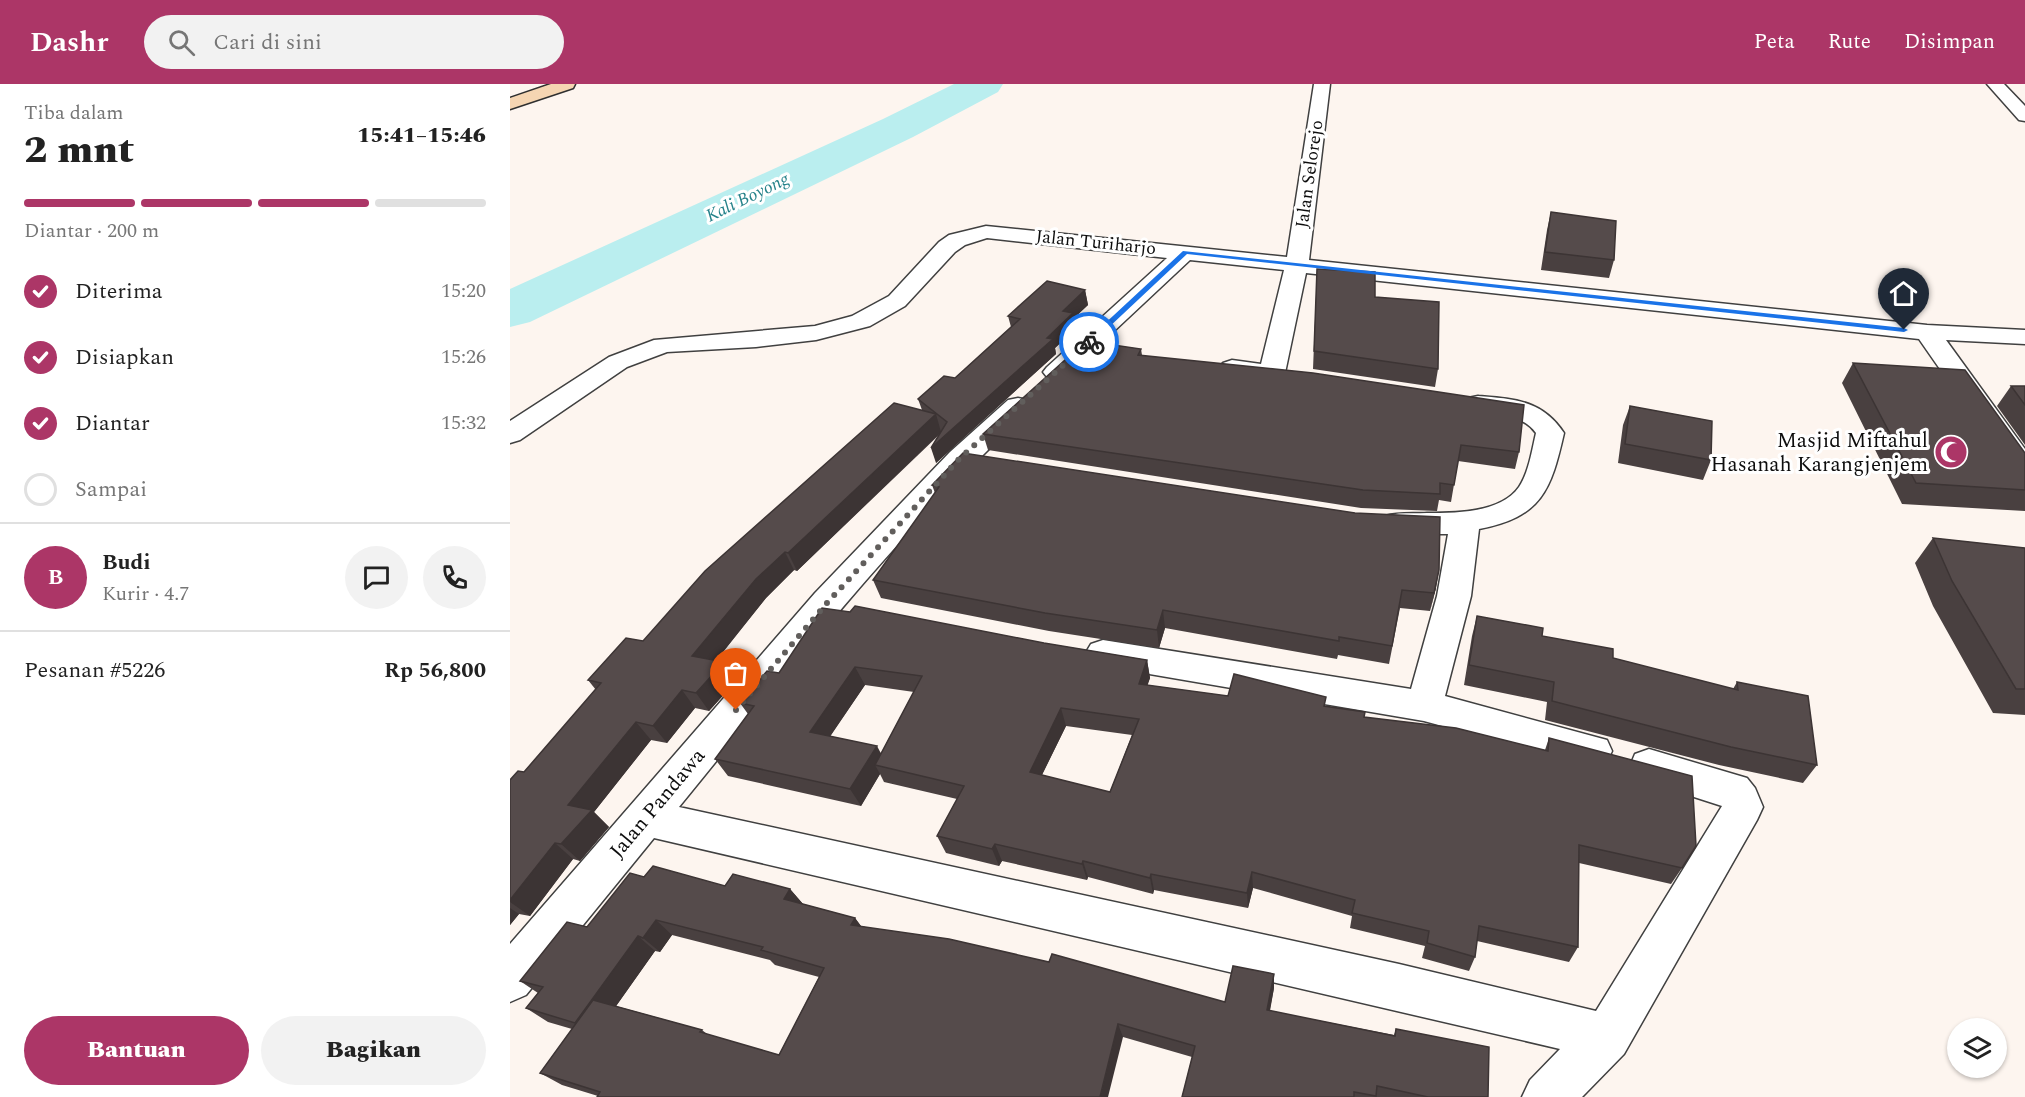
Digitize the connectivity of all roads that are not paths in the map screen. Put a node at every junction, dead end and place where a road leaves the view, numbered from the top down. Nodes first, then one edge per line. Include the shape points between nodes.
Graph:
1 (567, 84) edge
2 (1322, 84) edge
3 (1995, 84) edge
4 (510, 104) edge
5 (2025, 116) edge
6 (1186, 252) junction
7 (1297, 264) junction
8 (1928, 332) junction
9 (2025, 337) edge
10 (1084, 347) junction
11 (1119, 352) edge
12 (1213, 365) edge
13 (1449, 399) edge
14 (510, 434) edge
15 (960, 458) junction
16 (995, 464) edge
17 (2025, 470) edge
18 (1365, 519) edge
19 (1466, 521) junction
20 (827, 603) junction
21 (862, 609) edge
22 (1072, 650) edge
23 (1424, 706) junction
24 (644, 818) junction
25 (510, 979) edge
26 (1606, 1037) junction
27 (1547, 1097) edge

1 - 4 main road
2 - 7 street, Jalan Selorejo
3 - 5 street
6 - 7 street, Jalan Turiharjo
6 - 10 street, Jalan Pandawa
6 - 14 street, Jalan Turiharjo via 1002,233 970,235 947,247 897,301 861,321 816,333 663,345 618,362
7 - 8 street, Jalan Turiharjo
7 - 12 street, Jalan Selorejo via 1283,375
8 - 9 street, Jalan Turiharjo
8 - 17 street
10 - 11 street
10 - 15 street, Jalan Pandawa
13 - 19 street via 1535,415 1550,434 1530,495 1506,512
15 - 16 street
15 - 20 street, Jalan Pandawa
18 - 19 street via 1406,524
19 - 23 street via 1454,596
20 - 21 street
20 - 24 street, Jalan Pandawa
22 - 23 street
23 - 26 street via 1717,784 1733,790 1741,800 1743,807
24 - 25 street, Jalan Pandawa
24 - 26 street via 1388,984
26 - 27 street

